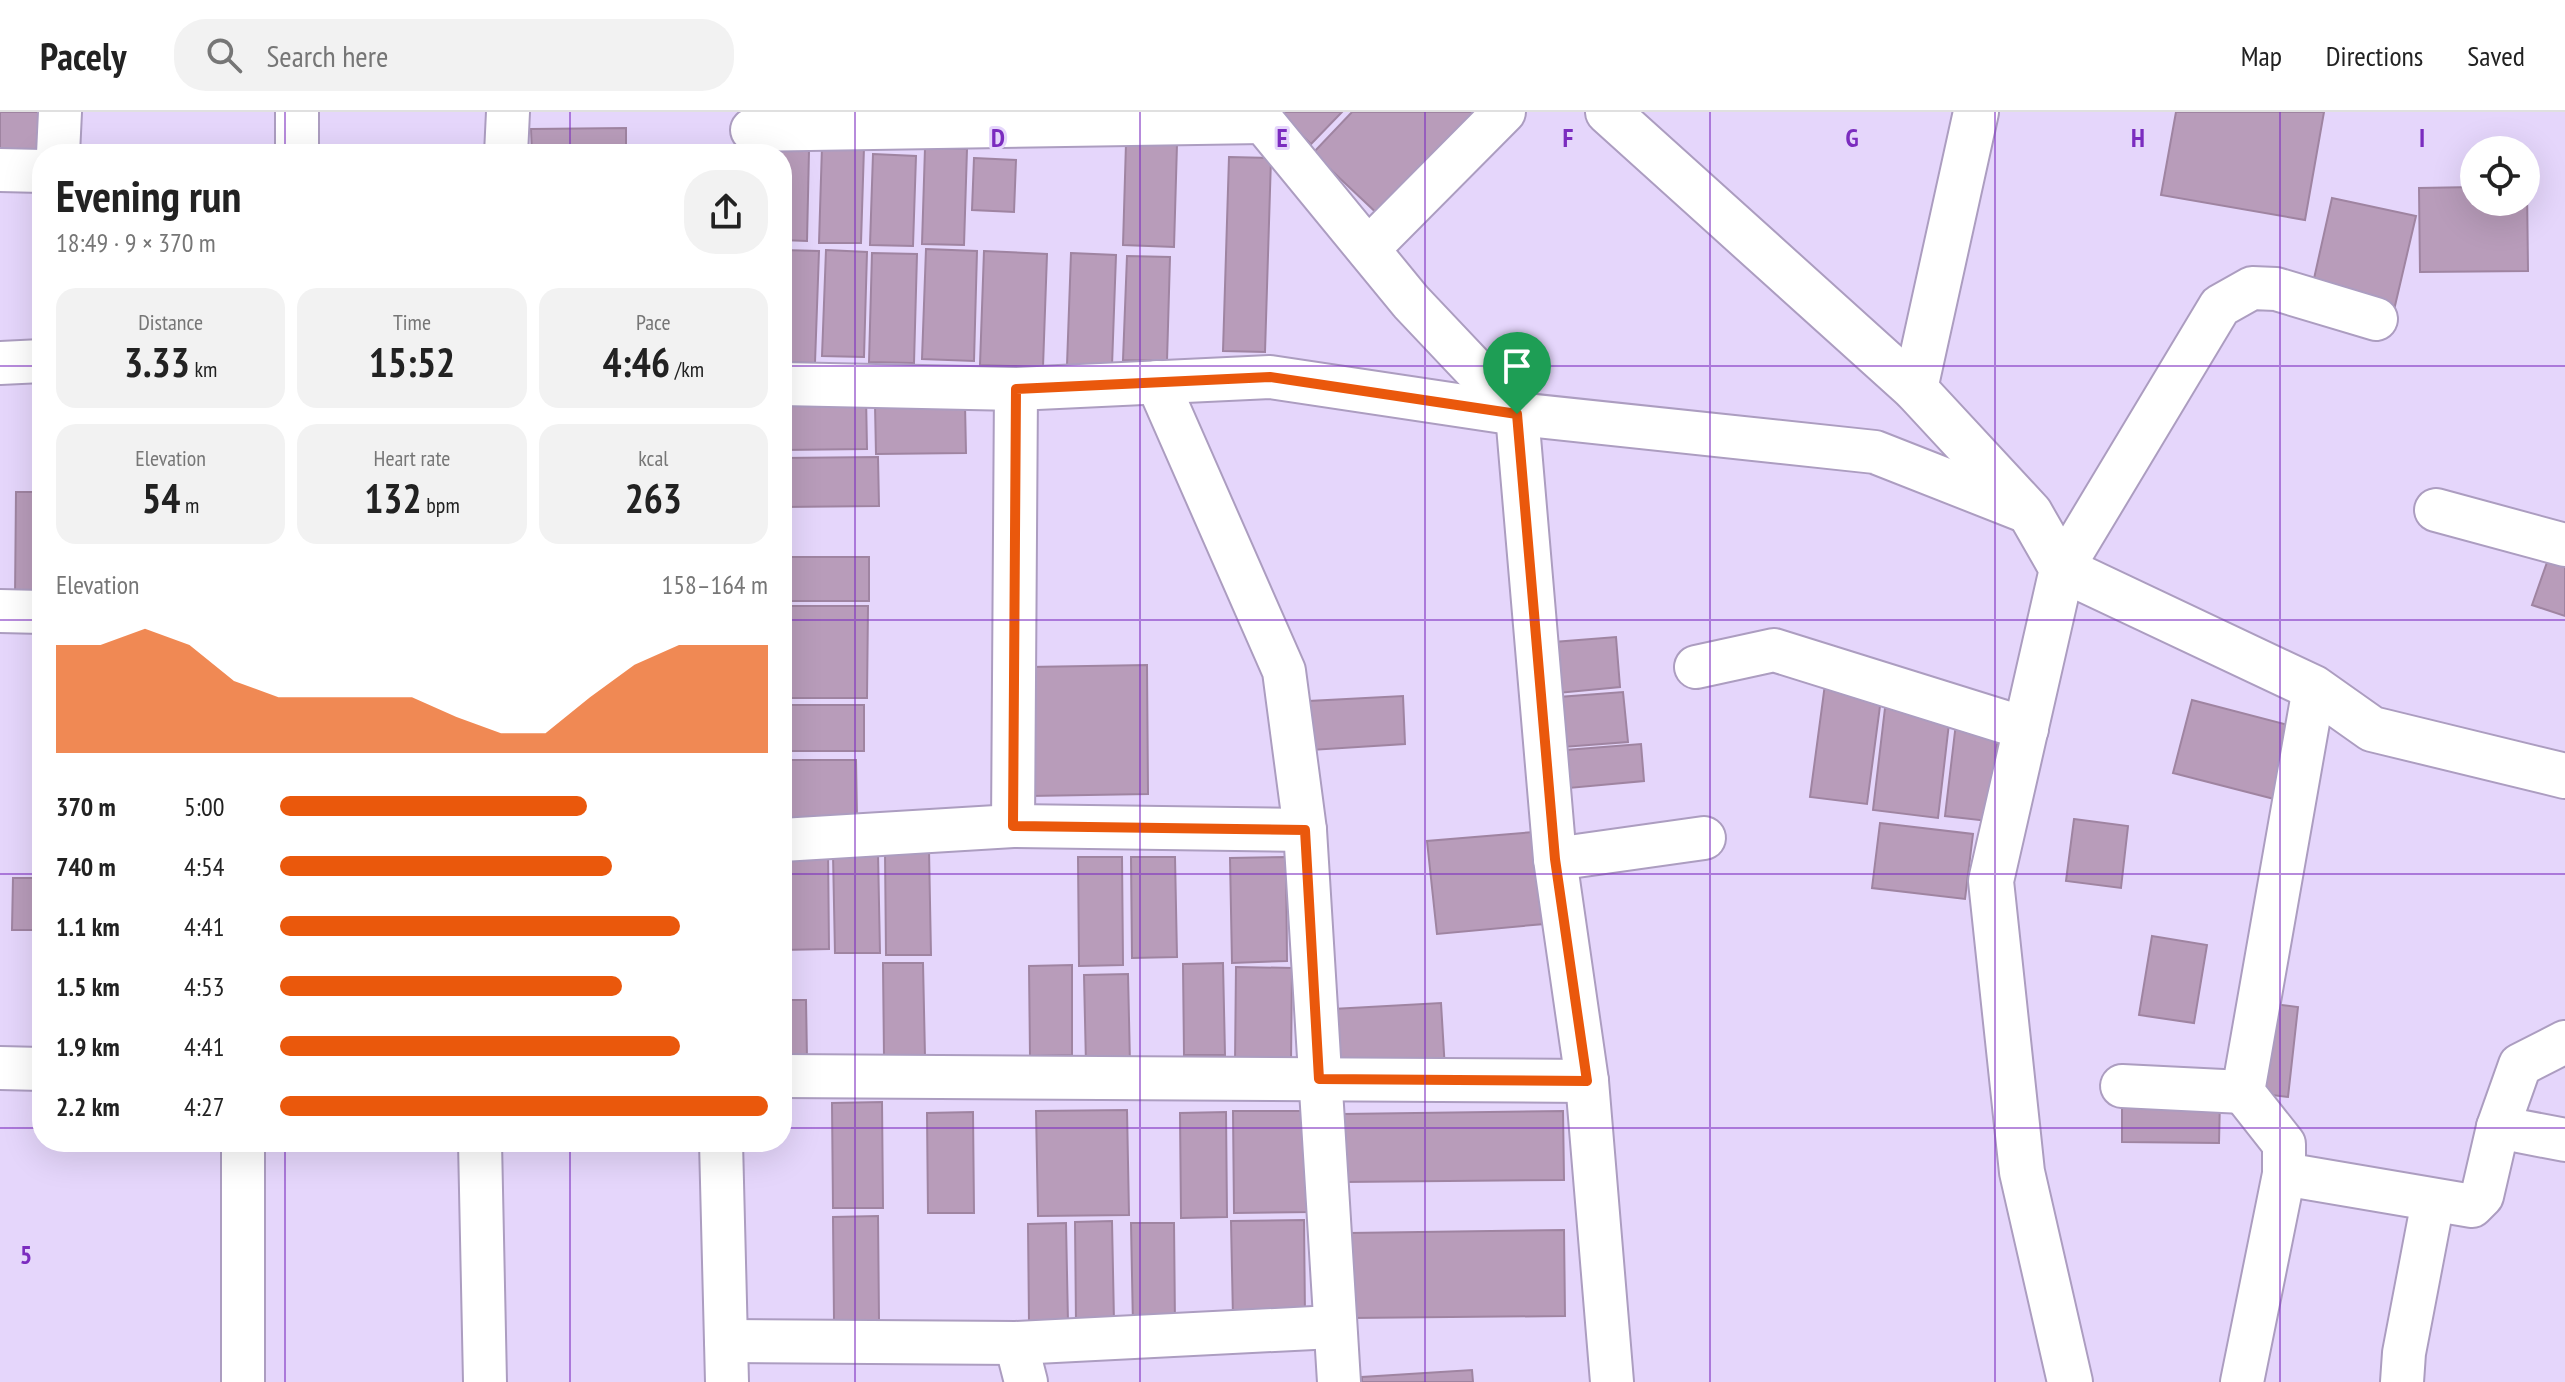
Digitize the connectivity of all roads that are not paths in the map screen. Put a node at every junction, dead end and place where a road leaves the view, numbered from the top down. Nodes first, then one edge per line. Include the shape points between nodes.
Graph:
1 (60, 112) edge
2 (297, 112) edge
3 (508, 112) edge
4 (1504, 112) edge
5 (1608, 112) edge
6 (1976, 112) edge
7 (1259, 117) edge
8 (751, 132) edge
9 (58, 144) edge
10 (297, 144) edge
11 (506, 144) edge
12 (0, 170) edge
13 (32, 171) edge
14 (1368, 249) junction
15 (2376, 319) dead end
16 (32, 361) edge
17 (0, 363) edge
18 (1157, 382) junction
19 (792, 384) edge
20 (1016, 389) junction
21 (1915, 389) junction
22 (1517, 414) junction
23 (2436, 510) dead end
24 (2030, 513) junction
25 (2565, 545) edge
26 (2062, 569) junction
27 (0, 611) edge
28 (32, 612) edge
29 (1696, 667) dead end
30 (2314, 688) junction
31 (2027, 729) junction
32 (2565, 776) edge
33 (1013, 826) junction
34 (1305, 830) junction
35 (1704, 838) dead end
36 (792, 839) edge
37 (1555, 859) junction
38 (2564, 1036) edge
39 (0, 1068) edge
40 (32, 1069) edge
41 (792, 1076) edge
42 (1319, 1079) junction
43 (1587, 1081) junction
44 (2122, 1086) dead end
45 (2243, 1092) junction
46 (2498, 1127) junction
47 (2565, 1140) edge
48 (243, 1152) edge
49 (480, 1152) edge
50 (721, 1152) edge
51 (2284, 1174) junction
52 (2433, 1201) junction
53 (1333, 1327) junction
54 (726, 1341) junction
55 (1021, 1362) edge
56 (243, 1382) edge
57 (485, 1382) edge
58 (727, 1382) edge
59 (1339, 1382) edge
60 (1612, 1382) edge
61 (2070, 1382) edge
62 (2242, 1382) edge
63 (2402, 1382) edge

1 - 9 street
2 - 10 street
3 - 11 street
4 - 14 street
5 - 21 street
6 - 21 street
7 - 8 street
7 - 14 street
12 - 13 street
14 - 22 street
15 - 26 street via 2276,289 2252,288 2220,306
16 - 17 street
18 - 20 street
18 - 22 street via 1270,377
18 - 34 street via 1284,671
19 - 20 street
20 - 33 street
21 - 24 street
22 - 24 street via 1875,452
22 - 37 street
23 - 25 street
24 - 26 street
26 - 30 street
26 - 31 street
27 - 28 street
29 - 31 street via 1774,650
30 - 32 street via 2372,729
30 - 45 street
31 - 61 street via 1991,881 2022,1172
33 - 34 street
33 - 36 street
34 - 42 street
35 - 37 street
37 - 43 street
38 - 46 street via 2520,1065
39 - 40 street
41 - 42 street
42 - 43 street
42 - 53 street
43 - 60 street
44 - 45 street
45 - 51 street via 2284,1144
46 - 47 street
46 - 52 street via 2478,1202 2472,1206
48 - 56 street
49 - 57 street
50 - 54 street
51 - 52 street
51 - 62 street
52 - 63 street
53 - 55 street
53 - 59 street
54 - 55 street
54 - 58 street

